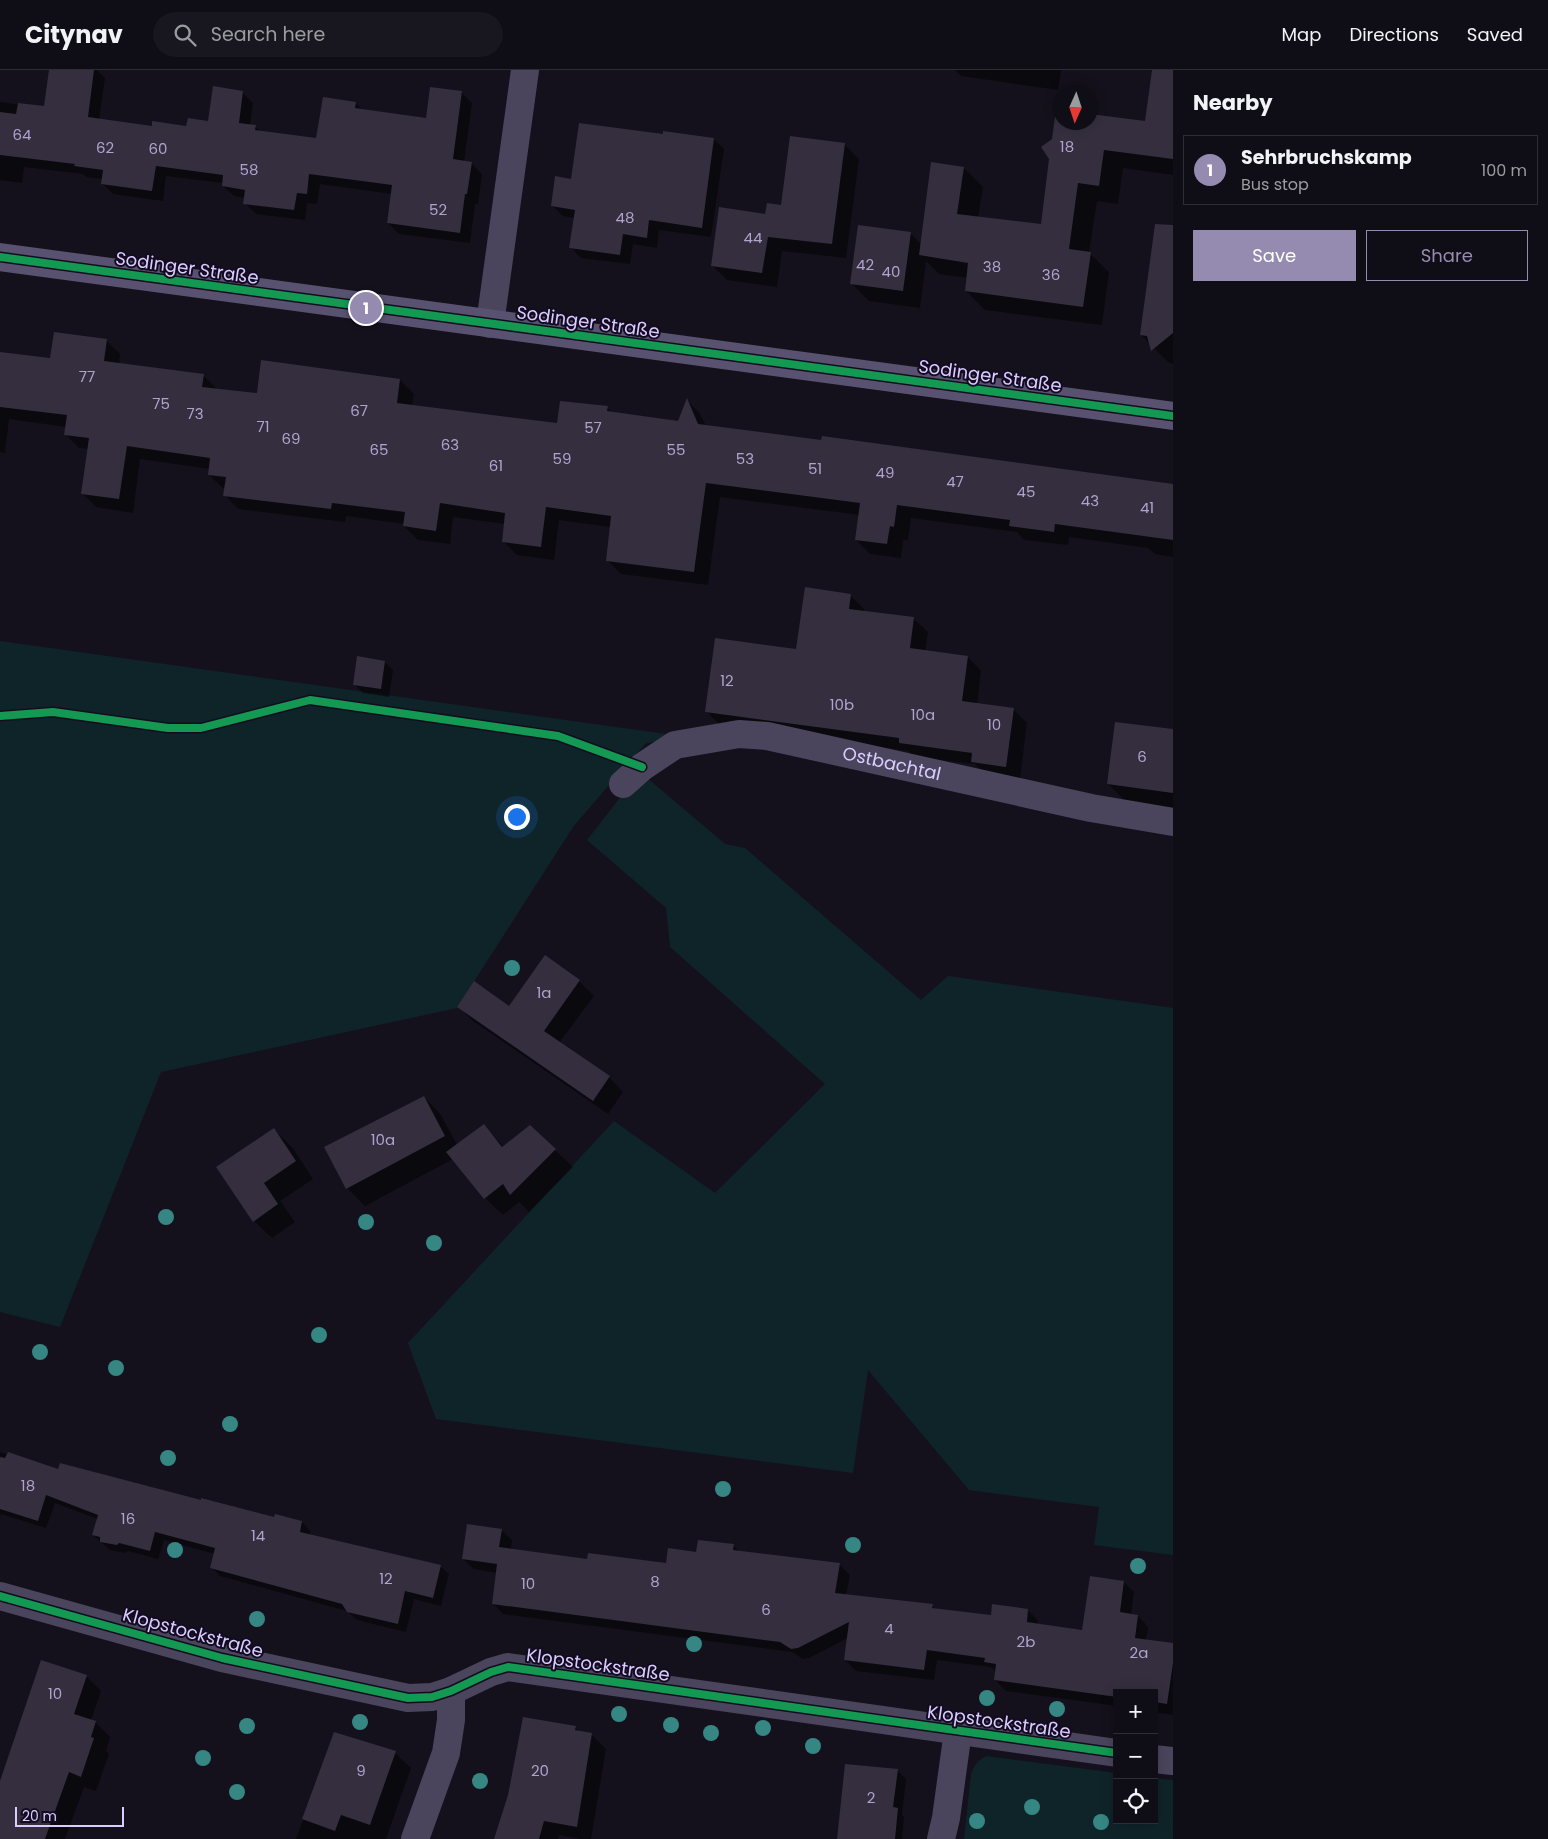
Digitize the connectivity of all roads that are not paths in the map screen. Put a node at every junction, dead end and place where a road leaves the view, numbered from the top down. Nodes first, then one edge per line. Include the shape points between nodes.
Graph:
1 (525, 70) edge
2 (0, 257) edge
3 (490, 324) junction
4 (1173, 416) edge
5 (622, 784) dead end
6 (1173, 822) edge
7 (0, 1596) edge
8 (451, 1691) junction
9 (958, 1731) junction
10 (1113, 1752) edge
11 (1158, 1759) edge
12 (1173, 1761) edge
13 (415, 1839) edge
14 (941, 1839) edge

1 - 3 street
2 - 3 main road, Sodinger Straße
3 - 4 main road, Sodinger Straße
5 - 6 street, Ostbachtal via 675,745 739,734 767,736 1091,808
7 - 8 street, Klopstockstraße via 222,1658 408,1698 432,1697
8 - 9 street, Klopstockstraße via 508,1667
8 - 13 street via 452,1720 446,1754
9 - 10 street, Klopstockstraße
9 - 14 street
11 - 12 street

